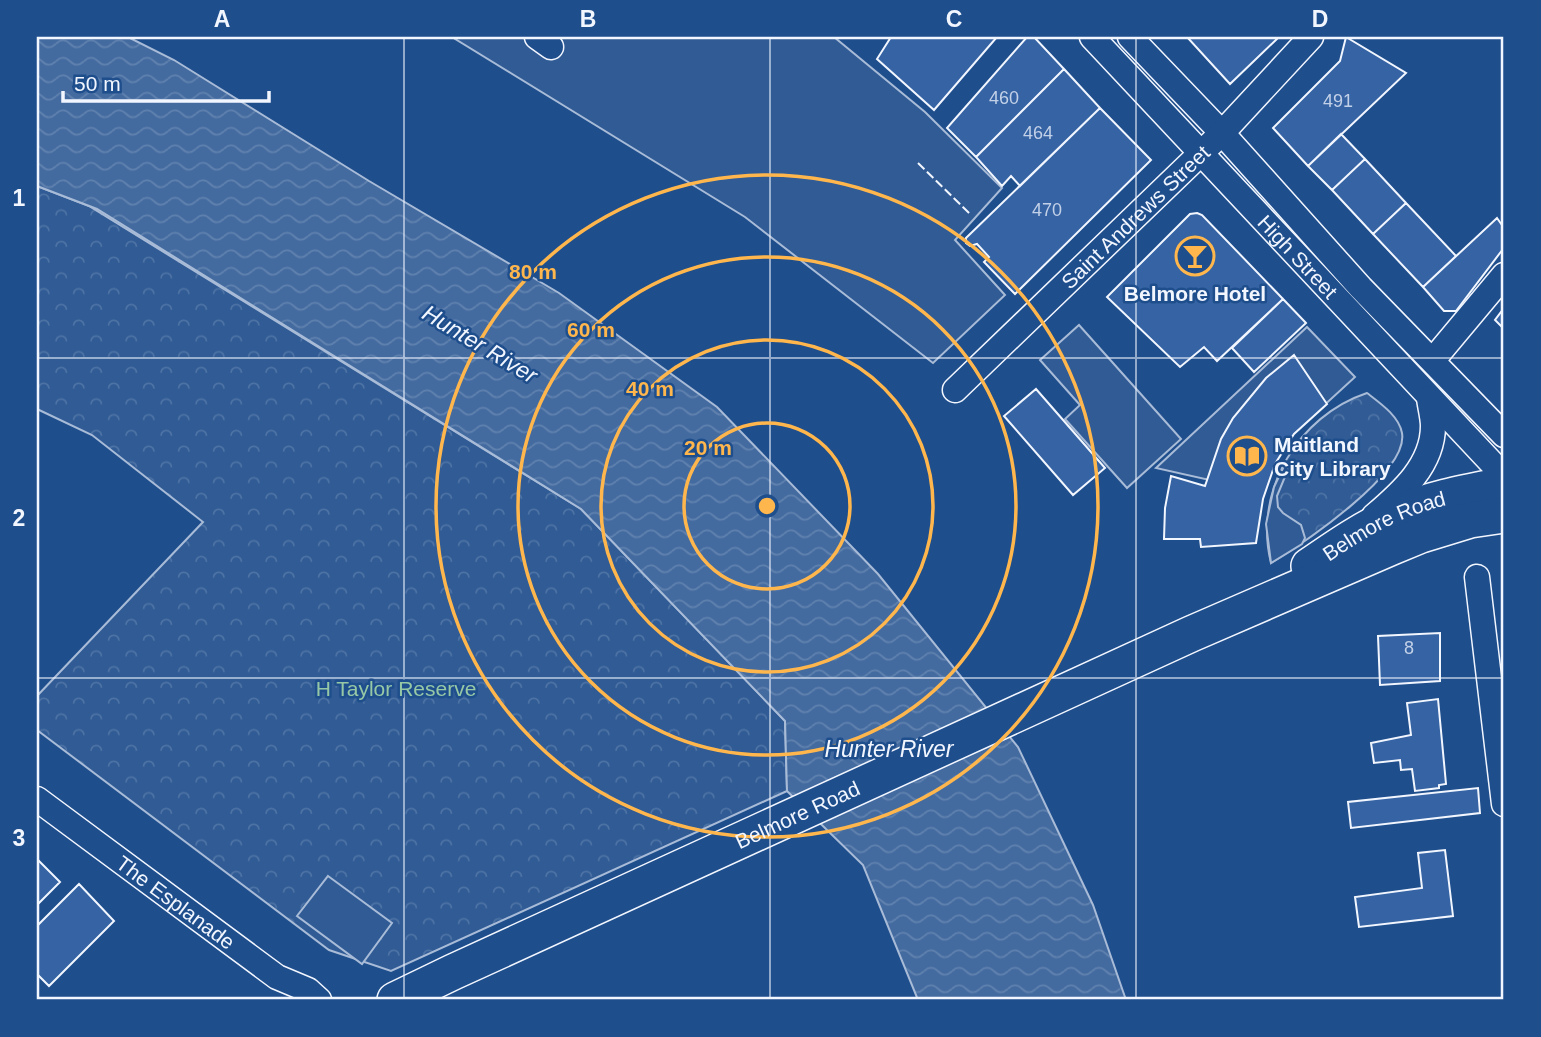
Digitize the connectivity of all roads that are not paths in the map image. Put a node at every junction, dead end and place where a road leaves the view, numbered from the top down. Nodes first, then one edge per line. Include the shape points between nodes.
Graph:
1 (1092, 37) edge
2 (1130, 37) edge
3 (1311, 37) edge
4 (1222, 133) junction
5 (1201, 153) junction
6 (1504, 275) edge
7 (1352, 296) junction
8 (1433, 360) junction
9 (955, 390) dead end
10 (1429, 398) junction
11 (1504, 435) edge
12 (1504, 476) edge
13 (1504, 485) edge
14 (1504, 515) edge
15 (1343, 542) junction
16 (1478, 576) dead end
17 (1240, 614) junction
18 (37, 799) edge
19 (1504, 804) edge
20 (319, 1000) edge
21 (395, 1000) edge

1 - 5 street, High Street
2 - 4 street, High Street
3 - 4 street, Saint Andrews Street
4 - 5 street, Saint Andrews Street
4 - 7 street, High Street
5 - 7 street, High Street
5 - 9 street, Saint Andrews Street
6 - 8 street
7 - 8 street, High Street
7 - 10 street, High Street
8 - 11 street, High Street
10 - 12 street, High Street
10 - 15 street via 1432,436 1419,471
13 - 15 main road, Belmore Road via 1399,512
14 - 17 main road, Belmore Road via 1421,535
15 - 17 main road, Belmore Road
16 - 19 street
17 - 21 main road, Belmore Road
18 - 20 street, The Esplanade via 277,977

